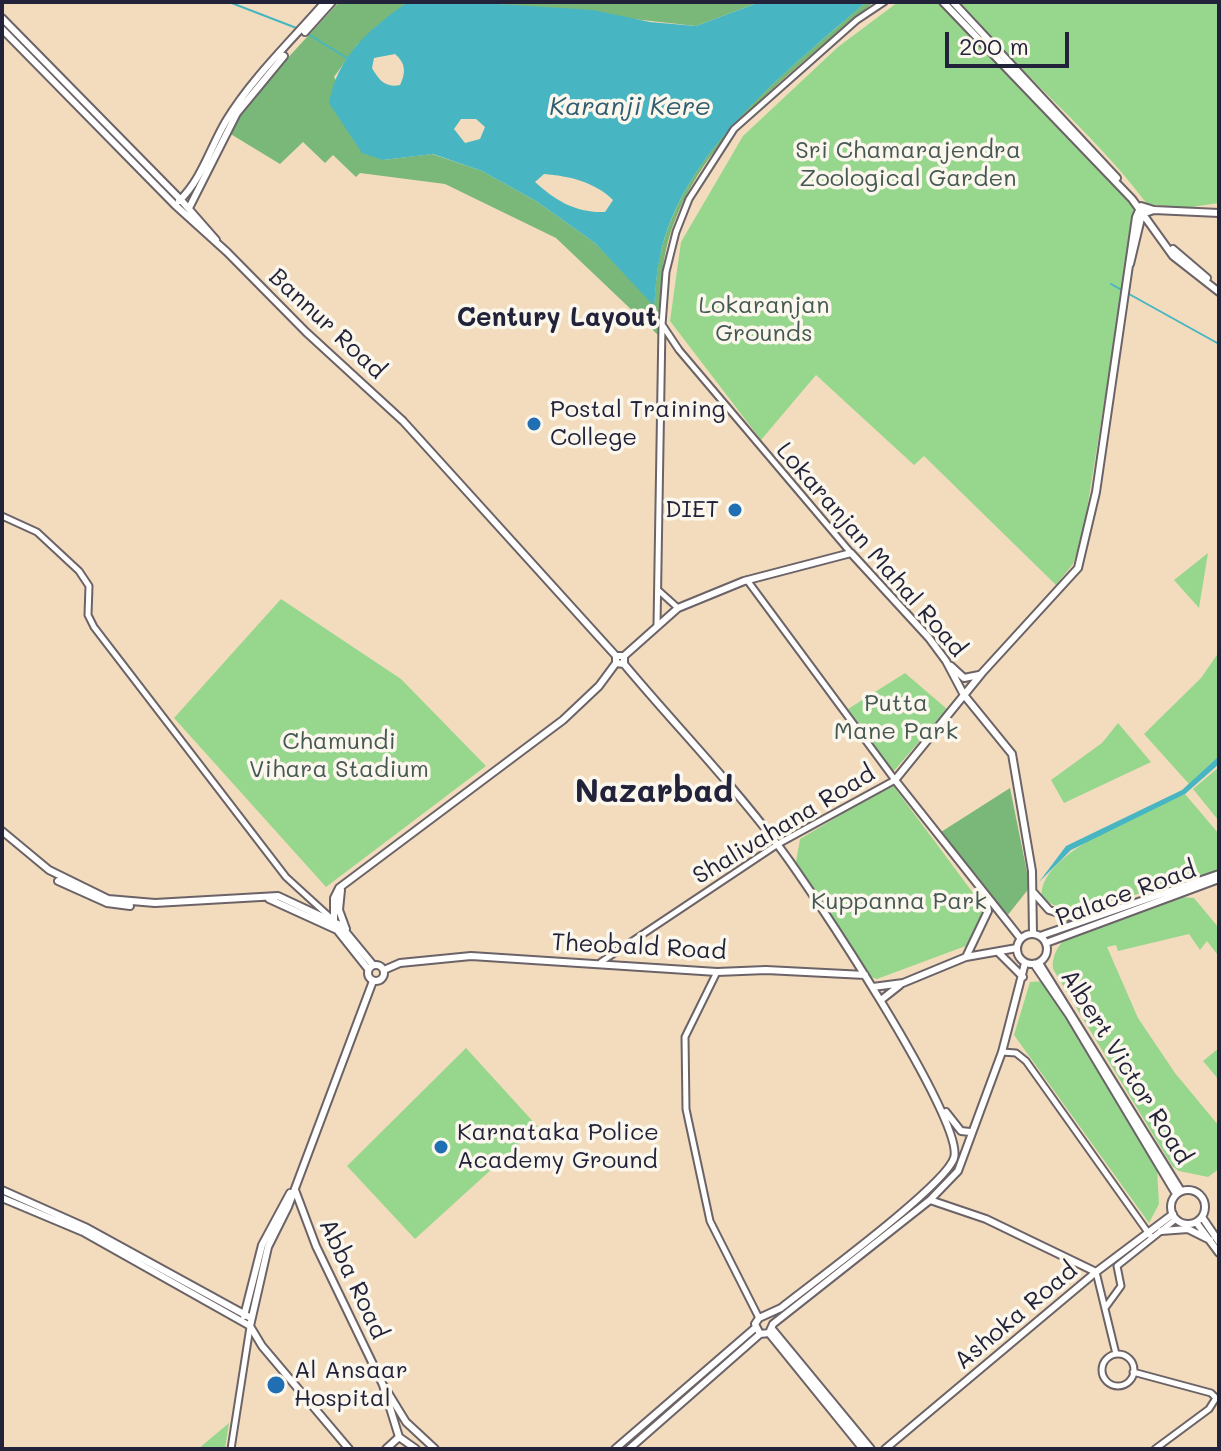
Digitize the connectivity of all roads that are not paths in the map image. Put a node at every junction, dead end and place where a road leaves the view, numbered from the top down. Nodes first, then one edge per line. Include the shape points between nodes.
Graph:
1 (325, 2) edge
2 (332, 2) edge
3 (884, 2) edge
4 (943, 2) edge
5 (953, 2) edge
6 (2, 18) edge
7 (2, 29) edge
8 (302, 32) junction
9 (178, 202) junction
10 (189, 208) junction
11 (1142, 210) junction
12 (1219, 213) edge
13 (218, 243) junction
14 (1219, 290) edge
15 (662, 325) junction
16 (2, 516) edge
17 (851, 553) junction
18 (747, 580) junction
19 (658, 590) junction
20 (678, 608) junction
21 (657, 625) junction
22 (620, 660) junction
23 (946, 661) junction
24 (982, 673) junction
25 (964, 695) junction
26 (895, 780) junction
27 (2, 831) edge
28 (778, 844) junction
29 (1219, 877) edge
30 (342, 886) junction
31 (1032, 890) junction
32 (984, 893) junction
33 (1079, 920) junction
34 (334, 925) junction
35 (1036, 935) junction
36 (351, 939) junction
37 (1021, 939) junction
38 (1046, 943) junction
39 (1017, 948) junction
40 (998, 952) junction
41 (966, 957) junction
42 (601, 962) junction
43 (1025, 963) junction
44 (1037, 964) junction
45 (370, 967) junction
46 (383, 969) junction
47 (717, 972) junction
48 (865, 975) junction
49 (1023, 977) junction
50 (373, 981) junction
51 (903, 983) junction
52 (873, 987) junction
53 (881, 1000) junction
54 (1002, 1052) junction
55 (934, 1096) junction
56 (970, 1132) junction
57 (295, 1187) junction
58 (2, 1190) edge
59 (1179, 1193) junction
60 (2, 1198) edge
61 (930, 1200) junction
62 (1175, 1217) junction
63 (1199, 1219) junction
64 (1161, 1231) junction
65 (1150, 1235) junction
66 (1210, 1240) junction
67 (1219, 1242) edge
68 (1219, 1253) edge
69 (1096, 1272) junction
70 (1105, 1308) junction
71 (763, 1317) junction
72 (247, 1320) junction
73 (771, 1329) junction
74 (758, 1331) junction
75 (1116, 1354) junction
76 (1133, 1372) junction
77 (383, 1385) junction
78 (401, 1439) junction
79 (231, 1449) edge
80 (349, 1449) edge
81 (386, 1449) edge
82 (395, 1449) edge
83 (416, 1449) edge
84 (435, 1449) edge
85 (615, 1449) edge
86 (629, 1449) edge
87 (863, 1449) edge
88 (871, 1449) edge
89 (885, 1449) edge
90 (1155, 1449) edge

1 - 8 main road
2 - 8 main road
3 - 15 street via 750,113 716,153 676,232
4 - 11 main road
5 - 11 main road
6 - 9 main road
7 - 9 main road, Bannur Road
8 - 9 main road via 234,109 200,174
8 - 10 main road via 237,113
9 - 10 main road
9 - 13 main road, Bannur Road
10 - 13 main road
11 - 12 main road
11 - 14 main road via 1173,256
11 - 24 main road, Shalivahana Road via 1081,560 1056,595
13 - 22 main road, Bannur Road via 403,421
15 - 17 street, Lokaranjan Mahal Road
15 - 19 street
16 - 34 street via 37,532 79,571 89,586 88,615 94,627 277,865
17 - 18 main road
17 - 23 main road, Lokaranjan Mahal Road
18 - 20 main road
18 - 26 street
19 - 20 street
19 - 21 street
20 - 21 main road
21 - 22 main road
22 - 28 main road, Bannur Road
22 - 30 main road via 563,720
23 - 24 main road via 964,678
23 - 25 main road, Lokaranjan Mahal Road
24 - 25 main road, Shalivahana Road
25 - 26 main road, Shalivahana Road
25 - 31 main road, Lokaranjan Mahal Road via 1012,754
26 - 28 street, Shalivahana Road
26 - 32 main road
27 - 34 main road via 47,874 107,903 153,907 271,899
28 - 42 street, Shalivahana Road
28 - 48 main road, Bannur Road
29 - 33 main road
29 - 38 main road, Palace Road
30 - 34 main road via 334,898
30 - 36 main road via 339,910
31 - 33 main road via 1049,910
31 - 35 main road, Lokaranjan Mahal Road
32 - 37 main road
32 - 41 main road via 988,911
33 - 35 main road
34 - 36 main road
34 - 45 main road
35 - 37 main road
35 - 38 main road
36 - 45 main road
37 - 39 main road
38 - 44 main road via 1047,954
39 - 40 main road
39 - 43 main road
40 - 41 main road
40 - 49 main road
41 - 51 main road
42 - 46 main road, Theobald Road via 471,956
42 - 47 main road, Theobald Road
43 - 44 main road
43 - 49 main road
44 - 59 main road, Albert Victor Road
45 - 46 main road
45 - 50 main road
46 - 50 main road via 382,979
47 - 48 main road, Theobald Road
47 - 71 street via 685,1037 686,1109 710,1221
48 - 52 main road
49 - 54 main road
50 - 57 main road
51 - 52 main road
51 - 53 main road
52 - 53 main road
53 - 55 main road
54 - 56 main road
54 - 65 street via 1026,1061
55 - 56 main road via 961,1131
55 - 71 main road via 955,1142 946,1172 916,1202
56 - 61 main road via 958,1171
57 - 72 main road via 265,1257
57 - 77 main road, Abba Road via 316,1246
58 - 72 main road via 85,1227
59 - 62 main road via 1171,1204
59 - 63 main road via 1192,1190 1202,1196 1205,1207
60 - 72 main road via 83,1232
61 - 69 main road
61 - 73 main road
62 - 63 main road via 1186,1224
62 - 64 street
62 - 65 main road, Ashoka Road
63 - 66 main road
63 - 67 main road
64 - 65 street
64 - 66 main road via 1188,1229
65 - 69 main road, Ashoka Road
65 - 70 street via 1117,1266 1121,1286
66 - 68 main road
69 - 70 street
69 - 89 main road, Ashoka Road
70 - 75 street
71 - 74 main road
72 - 79 street
72 - 80 main road via 262,1346
73 - 74 main road
73 - 87 main road
73 - 88 main road
74 - 85 main road
74 - 86 main road
75 - 76 street via 1129,1359
75 - 76 street via 1102,1368 1108,1383 1123,1385
76 - 90 street via 1211,1393 1215,1403
77 - 78 main road, Abba Road
77 - 84 main road, Abba Road via 402,1418
78 - 81 main road
78 - 82 main road
78 - 83 main road

